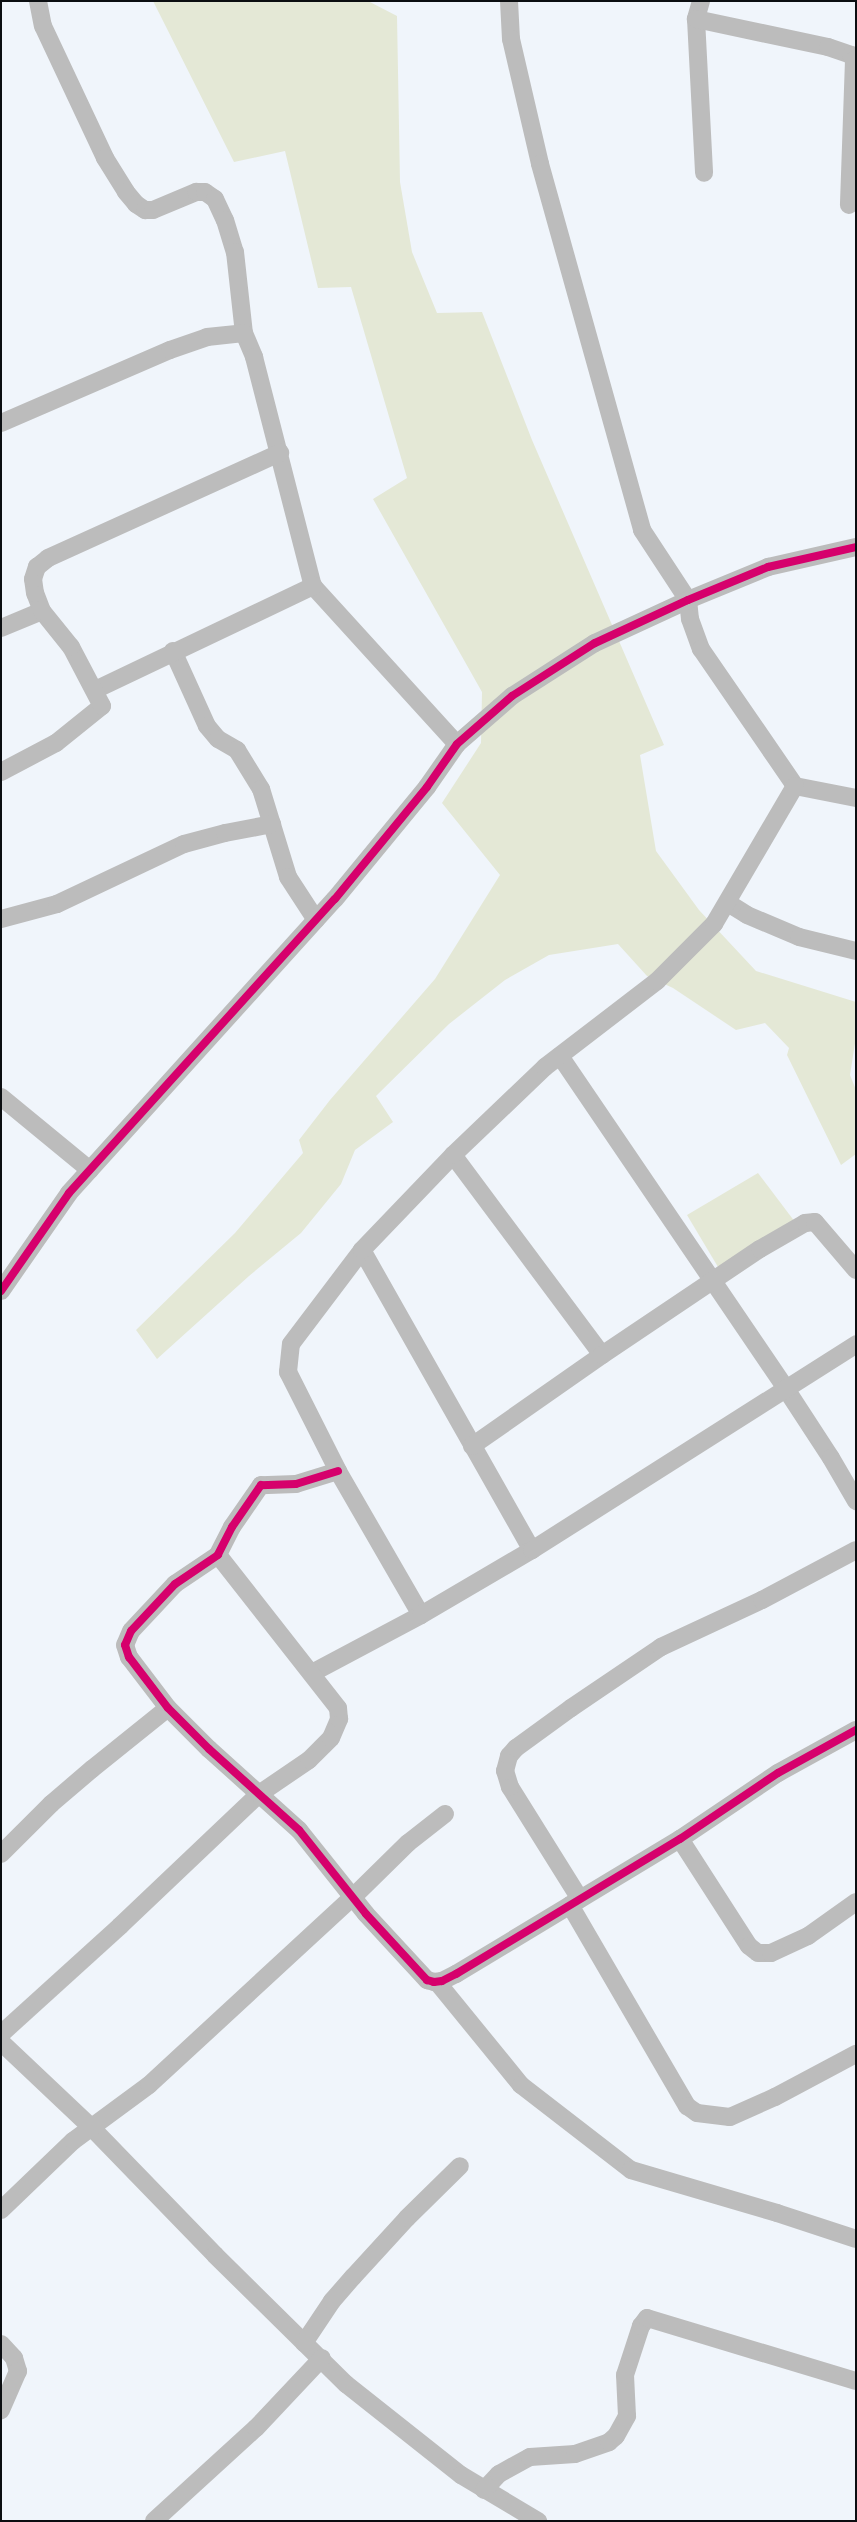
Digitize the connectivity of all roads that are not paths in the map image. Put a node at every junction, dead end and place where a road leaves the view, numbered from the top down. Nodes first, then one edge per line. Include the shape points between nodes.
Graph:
1 (38, 1) edge
2 (509, 1) edge
3 (702, 1) edge
4 (696, 19) junction
5 (704, 173) dead end
6 (849, 205) dead end
7 (244, 333) junction
8 (1, 423) edge
9 (280, 453) junction
10 (856, 547) edge
11 (313, 586) junction
12 (688, 600) junction
13 (42, 611) junction
14 (1, 628) edge
15 (173, 651) junction
16 (95, 690) junction
17 (457, 744) junction
18 (1, 772) edge
19 (795, 786) junction
20 (856, 798) edge
21 (272, 824) junction
22 (728, 902) junction
23 (1, 919) edge
24 (316, 920) junction
25 (856, 951) edge
26 (560, 1056) junction
27 (1, 1097) edge
28 (454, 1155) junction
29 (90, 1170) junction
30 (362, 1250) junction
31 (856, 1270) edge
32 (713, 1282) junction
33 (2, 1290) edge
34 (856, 1344) edge
35 (602, 1355) junction
36 (786, 1389) junction
37 (472, 1446) junction
38 (338, 1471) junction
39 (856, 1500) edge
40 (532, 1550) junction
41 (856, 1550) edge
42 (218, 1555) junction
43 (421, 1615) junction
44 (312, 1673) junction
45 (168, 1708) junction
46 (856, 1730) edge
47 (259, 1794) junction
48 (445, 1814) dead end
49 (680, 1839) junction
50 (1, 1854) edge
51 (353, 1897) junction
52 (575, 1902) junction
53 (856, 1902) edge
54 (437, 1982) junction
55 (1, 2034) edge
56 (1, 2042) edge
57 (856, 2054) edge
58 (92, 2128) junction
59 (460, 2166) dead end
60 (1, 2210) edge
61 (856, 2239) edge
62 (304, 2343) junction
63 (1, 2344) edge
64 (322, 2358) junction
65 (856, 2381) edge
66 (1, 2410) edge
67 (484, 2490) junction
68 (154, 2521) edge
69 (538, 2521) edge

1 - 7 street via 43,26 105,158 136,204 145,210 153,210 196,192 205,192 215,199 235,252
2 - 12 street via 511,39 540,164 642,530
3 - 4 street
4 - 5 street
4 - 6 street via 828,47 851,55 854,60
7 - 8 street via 207,337 170,350
7 - 9 street via 254,357
9 - 11 street
9 - 13 street via 48,558 38,567 33,579
10 - 12 street via 768,567
11 - 15 street
11 - 17 street
12 - 17 street via 595,643 512,696
12 - 19 street via 690,619 701,649
13 - 14 street
13 - 16 street via 71,647
15 - 16 street
15 - 21 street via 207,726 218,739 237,750 247,764 261,789
16 - 18 street via 102,703 100,709 56,743
17 - 24 street via 427,787
19 - 20 street
19 - 22 street
21 - 23 street via 184,844 57,904
21 - 24 street via 288,878
22 - 25 street via 747,915 799,937
22 - 26 street via 714,924 657,981
24 - 29 street
26 - 28 street
26 - 32 street
27 - 29 street
28 - 30 street
28 - 35 street
29 - 33 street via 70,1193
30 - 37 street
30 - 38 street via 291,1344 288,1358 288,1372
31 - 32 street via 814,1222 805,1223
32 - 35 street
32 - 36 street
34 - 36 street
35 - 37 street
36 - 39 street
36 - 40 street
37 - 40 street
38 - 42 street via 296,1484 261,1485 232,1527
38 - 43 street
40 - 43 street
41 - 52 street via 762,1600 661,1647 509,1756 505,1772 510,1787
42 - 44 street
42 - 45 street via 176,1584 131,1631 125,1645 129,1657
43 - 44 street
44 - 47 street via 338,1708 340,1720 330,1738 309,1760
45 - 47 street
45 - 50 street via 85,1775
46 - 49 street via 778,1773
47 - 51 street via 299,1830
47 - 55 street
48 - 51 street via 408,1843
49 - 52 street
49 - 53 street via 749,1946 758,1953 772,1953 808,1936
51 - 54 street via 421,1975
51 - 58 street via 156,2078
52 - 54 street via 456,1974
52 - 57 street via 687,2106 697,2113 730,2117
54 - 61 street via 521,2085 631,2170 777,2212
56 - 58 street
58 - 60 street via 73,2141
58 - 62 street
59 - 62 street via 353,2277 332,2301
62 - 64 street
63 - 66 street via 14,2358 18,2371
64 - 67 street via 346,2384
64 - 68 street via 256,2428
65 - 67 street via 648,2318 641,2326 625,2375 627,2416 616,2436 609,2442 575,2454 530,2457 499,2474
67 - 69 street

